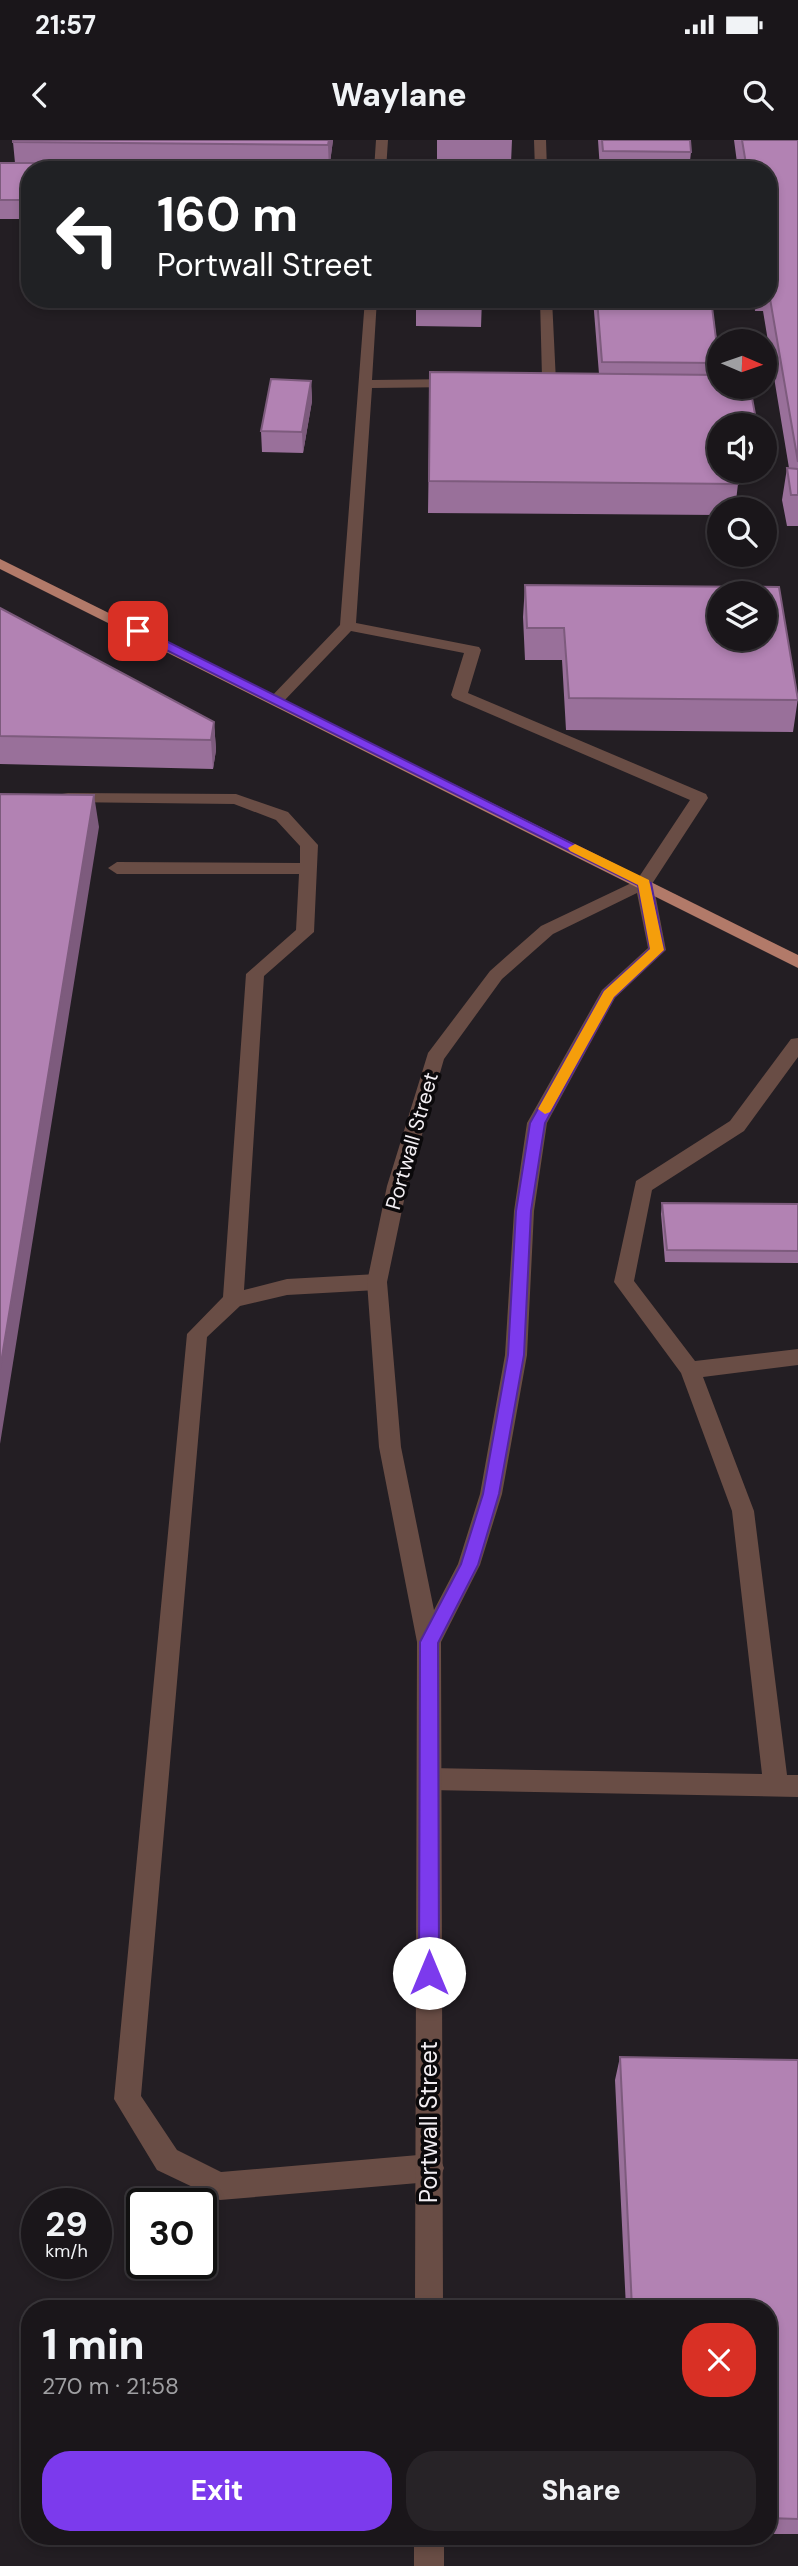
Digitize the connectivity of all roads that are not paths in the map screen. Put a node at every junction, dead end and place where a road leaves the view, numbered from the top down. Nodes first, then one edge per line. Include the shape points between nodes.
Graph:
1 (382, 140) edge
2 (540, 140) edge
3 (381, 161) edge
4 (541, 161) edge
5 (370, 308) edge
6 (546, 308) edge
7 (470, 383) edge
8 (523, 383) edge
9 (365, 384) junction
10 (0, 563) edge
11 (348, 626) junction
12 (276, 700) junction
13 (56, 798) edge
14 (117, 868) dead end
15 (308, 869) junction
16 (644, 883) junction
17 (798, 962) edge
18 (798, 1044) edge
19 (377, 1282) junction
20 (233, 1300) junction
21 (798, 1357) edge
22 (691, 1370) junction
23 (429, 1642) junction
24 (429, 1779) junction
25 (787, 1786) edge
26 (429, 2168) junction
27 (429, 2300) edge
28 (429, 2545) edge
29 (429, 2566) edge

1 - 3 street
2 - 4 street
5 - 9 street
6 - 8 street via 549,383
7 - 9 street
9 - 11 street
10 - 12 main road
11 - 12 street
11 - 16 street via 473,650 459,695 700,798
12 - 16 main road
13 - 15 street via 236,799 282,816 309,845
14 - 15 street
15 - 20 street via 305,932 255,974
16 - 17 main road
16 - 19 street, Portwall Street via 547,930 496,975 435,1058 397,1186
16 - 23 street, Portwall Street via 657,950 608,995 537,1123 524,1211 516,1355 491,1494 469,1565
18 - 22 street via 737,1126 643,1186 624,1282
19 - 20 street via 288,1287
19 - 23 street, Portwall Street via 390,1447
20 - 26 street via 197,1334 127,2099 167,2160 220,2186
21 - 22 street
22 - 25 street via 743,1511
23 - 24 street, Portwall Street
24 - 25 street
24 - 26 street, Portwall Street
26 - 27 street, Portwall Street
28 - 29 street

